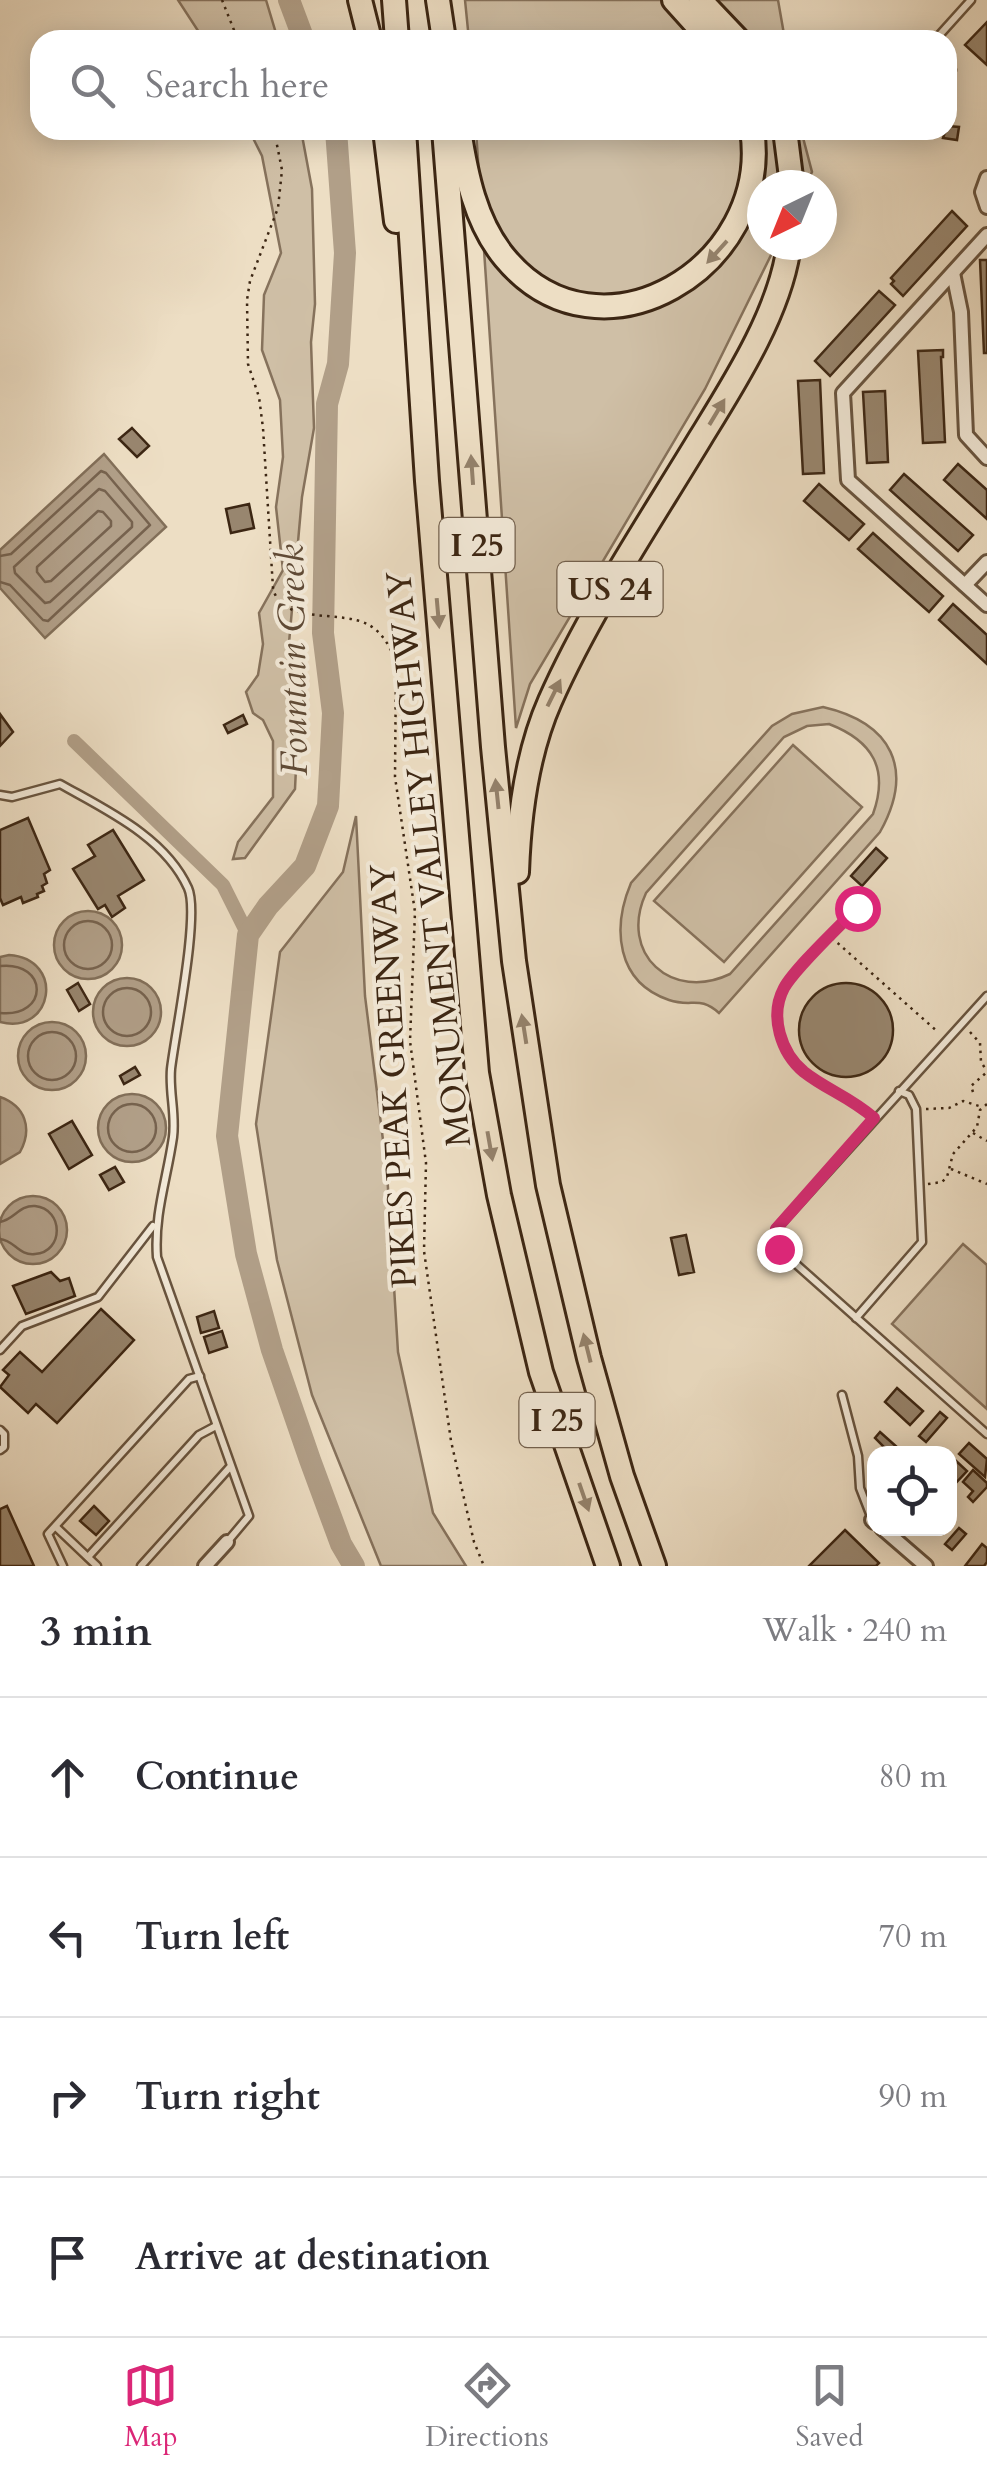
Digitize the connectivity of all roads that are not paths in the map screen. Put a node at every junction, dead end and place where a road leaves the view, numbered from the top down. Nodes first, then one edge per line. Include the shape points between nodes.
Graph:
1 (360, 0) edge
2 (394, 0) edge
3 (437, 0) edge
4 (674, 0) edge
5 (700, 0) edge
6 (971, 0) edge
7 (368, 30) edge
8 (396, 30) edge
9 (440, 30) edge
10 (701, 30) edge
11 (728, 30) edge
12 (945, 30) edge
13 (386, 140) edge
14 (405, 140) edge
15 (445, 140) edge
16 (460, 140) edge
17 (754, 140) edge
18 (786, 140) edge
19 (790, 170) edge
20 (987, 178) edge
21 (987, 207) edge
22 (987, 236) edge
23 (787, 260) edge
24 (953, 273) junction
25 (423, 434) junction
26 (987, 458) edge
27 (987, 562) edge
28 (966, 585) junction
29 (987, 605) edge
30 (0, 795) edge
31 (514, 960) junction
32 (987, 996) edge
33 (900, 1090) junction
34 (155, 1224) junction
35 (856, 1318) junction
36 (0, 1350) edge
37 (200, 1376) junction
38 (842, 1395) dead end
39 (216, 1426) junction
40 (0, 1430) edge
41 (987, 1434) edge
42 (0, 1450) edge
43 (230, 1467) junction
44 (867, 1503) edge
45 (56, 1526) junction
46 (891, 1536) edge
47 (227, 1542) joint
48 (88, 1557) junction
49 (63, 1566) edge
50 (97, 1566) edge
51 (141, 1566) edge
52 (205, 1566) edge
53 (608, 1566) edge
54 (657, 1566) edge
55 (926, 1566) edge

1 - 7 highway
2 - 8 highway
3 - 9 highway
4 - 10 highway
5 - 11 highway
6 - 12 lane
13 - 25 highway
14 - 25 highway, MONUMENT VALLEY HIGHWAY / I 25
31 -> 15 highway, I 25
17 -> 16 highway via 750,192 721,250 664,293 605,304 551,294 504,258 470,191
18 - 19 highway
20 - 21 street
22 - 24 street
31 -> 23 highway, US 24 via 518,845 529,770 549,702 731,388
24 - 26 street via 966,435
24 - 28 street via 844,393 848,480
25 -> 53 highway, MONUMENT VALLEY HIGHWAY / I 25 via 477,1072 541,1372
27 - 28 street
28 - 29 street
30 - 34 lane via 60,784 126,822 172,861 191,892 170,1074 172,1139
54 -> 31 highway, I 25 via 622,1476 548,1185
32 - 33 lane
33 - 35 lane via 916,1109 922,1242
33 - 35 lane via 775,1234 779,1249
34 - 36 lane via 98,1298 22,1326
34 - 37 lane via 157,1257
35 - 41 lane
37 - 39 lane
37 - 45 lane via 189,1379
38 - 44 lane
39 - 43 lane
39 - 48 lane via 198,1435
40 - 42 lane
43 - 47 lane via 249,1516
43 - 51 lane
45 - 48 lane
45 - 49 lane via 48,1534
46 - 55 street
47 - 52 street
48 - 50 lane

